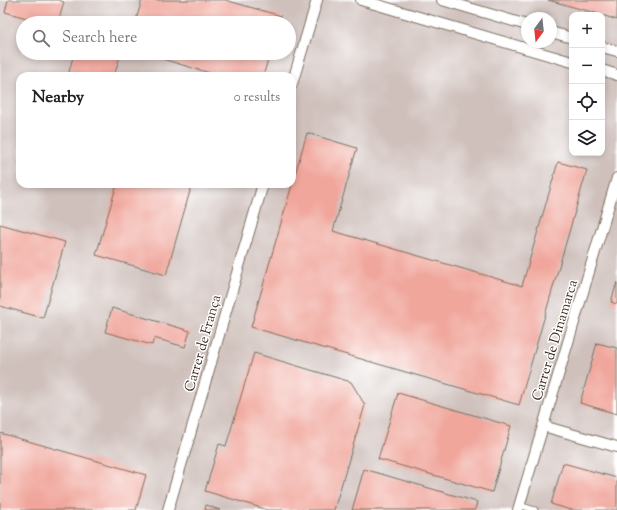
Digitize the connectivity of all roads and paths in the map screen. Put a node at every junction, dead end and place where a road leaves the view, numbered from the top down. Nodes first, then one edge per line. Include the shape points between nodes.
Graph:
1 (316, 0) edge
2 (360, 0) edge
3 (442, 0) edge
4 (521, 23) edge
5 (557, 34) edge
6 (569, 37) edge
7 (605, 48) edge
8 (617, 51) edge
9 (569, 61) edge
10 (605, 71) edge
11 (295, 72) edge
12 (617, 75) edge
13 (617, 178) edge
14 (262, 188) edge
15 (543, 426) junction
16 (617, 447) edge
17 (518, 508) edge
18 (168, 510) edge
19 (535, 510) edge

1 - 11 street
2 - 9 street
3 - 4 street
5 - 6 street
7 - 8 street
10 - 12 street
13 - 15 street, Carrer de Dinamarca
14 - 18 street, Carrer de França
15 - 16 street
15 - 17 street, Carrer de Dinamarca
17 - 19 lane

